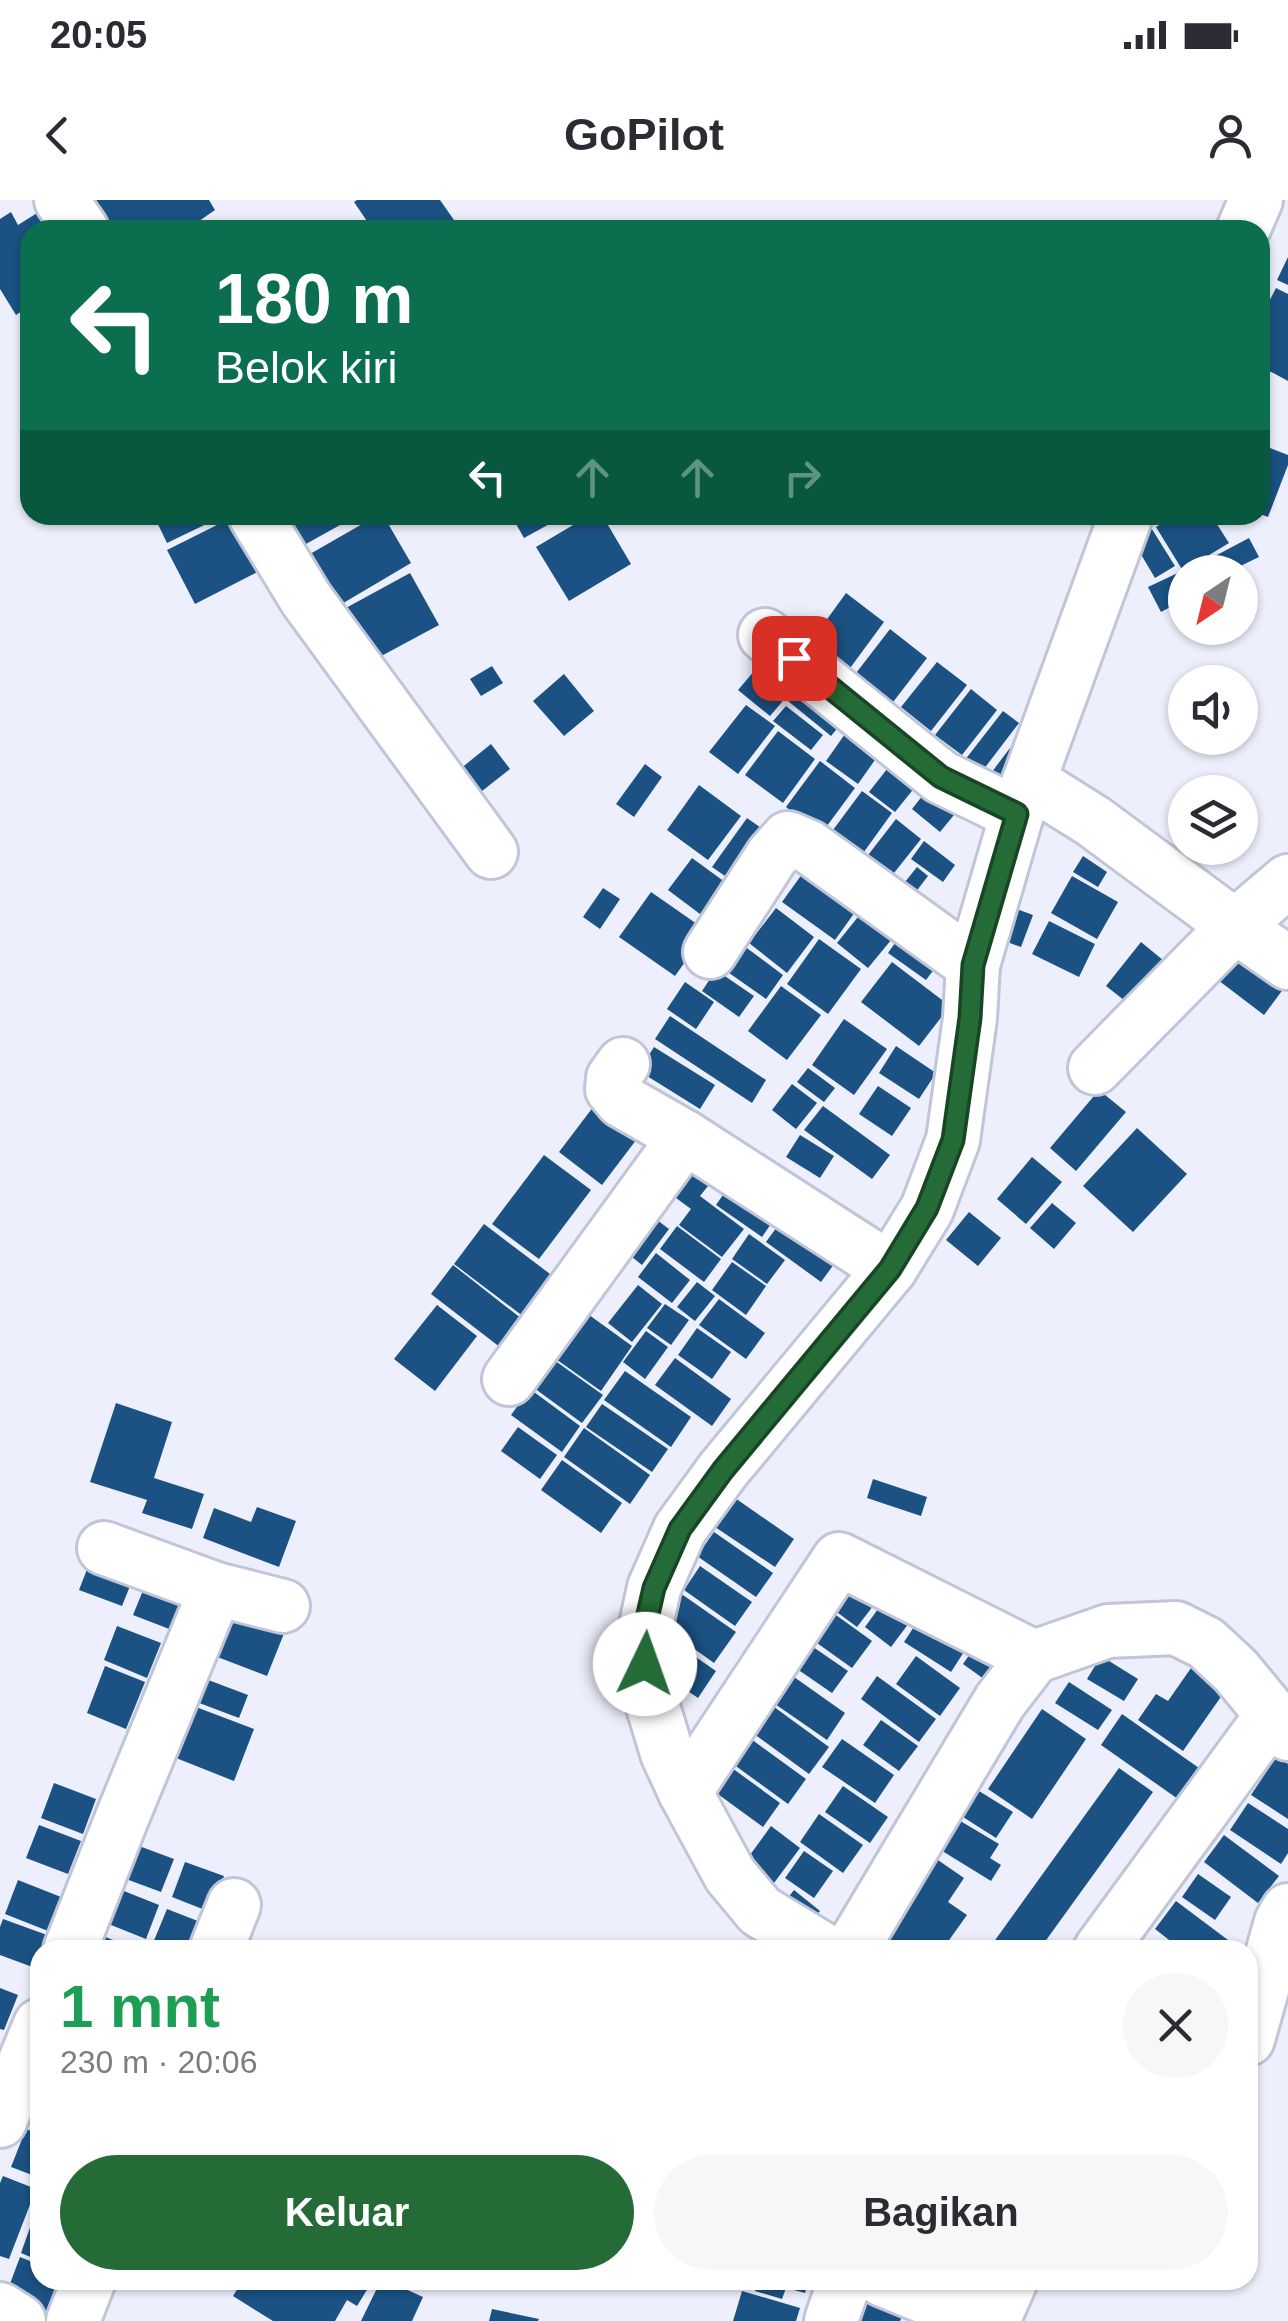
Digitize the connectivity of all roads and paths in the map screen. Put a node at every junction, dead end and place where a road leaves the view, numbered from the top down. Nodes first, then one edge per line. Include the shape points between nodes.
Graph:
1 (261, 525) edge
2 (1122, 525) edge
3 (765, 635) dead end
4 (1023, 798) junction
5 (491, 852) dead end
6 (1288, 881) edge
7 (1235, 926) junction
8 (710, 952) dead end
9 (1288, 962) edge
10 (973, 965) junction
11 (623, 1064) dead end
12 (1095, 1068) dead end
13 (685, 1136) junction
14 (890, 1269) junction
15 (509, 1380) dead end
16 (104, 1548) dead end
17 (216, 1589) junction
18 (283, 1606) dead end
19 (1034, 1657) junction
20 (1280, 1724) edge
21 (685, 1792) junction
22 (1288, 1910) edge
23 (74, 1940) edge
24 (808, 1940) edge
25 (857, 1940) edge
26 (1108, 1940) edge
27 (1258, 2004) edge
28 (30, 2049) edge
29 (0, 2121) edge
30 (84, 2290) edge
31 (842, 2290) edge
32 (908, 2290) edge
33 (1007, 2290) edge
34 (73, 2321) edge
35 (831, 2321) edge
36 (984, 2321) edge
37 (992, 2321) edge

1 - 5 street via 306,598
2 - 4 street
3 - 4 street via 941,777
4 - 7 street via 1093,821
4 - 10 street
6 - 7 street
7 - 9 street
7 - 12 street
8 - 10 street via 788,838
10 - 14 street via 953,1140 927,1208
11 - 13 street via 612,1089
13 - 14 street
13 - 15 street
14 - 21 street via 712,1484 680,1529 654,1588 642,1640 648,1690
16 - 17 street
17 - 18 street
17 - 23 street
19 - 20 street via 1108,1630 1176,1628 1206,1643
19 - 21 street via 839,1559
19 - 25 street via 1000,1701
20 - 26 street
21 - 24 street via 730,1875 760,1911
22 - 27 street
28 - 29 street
30 - 34 street
31 - 35 street
32 - 36 street
33 - 37 street

